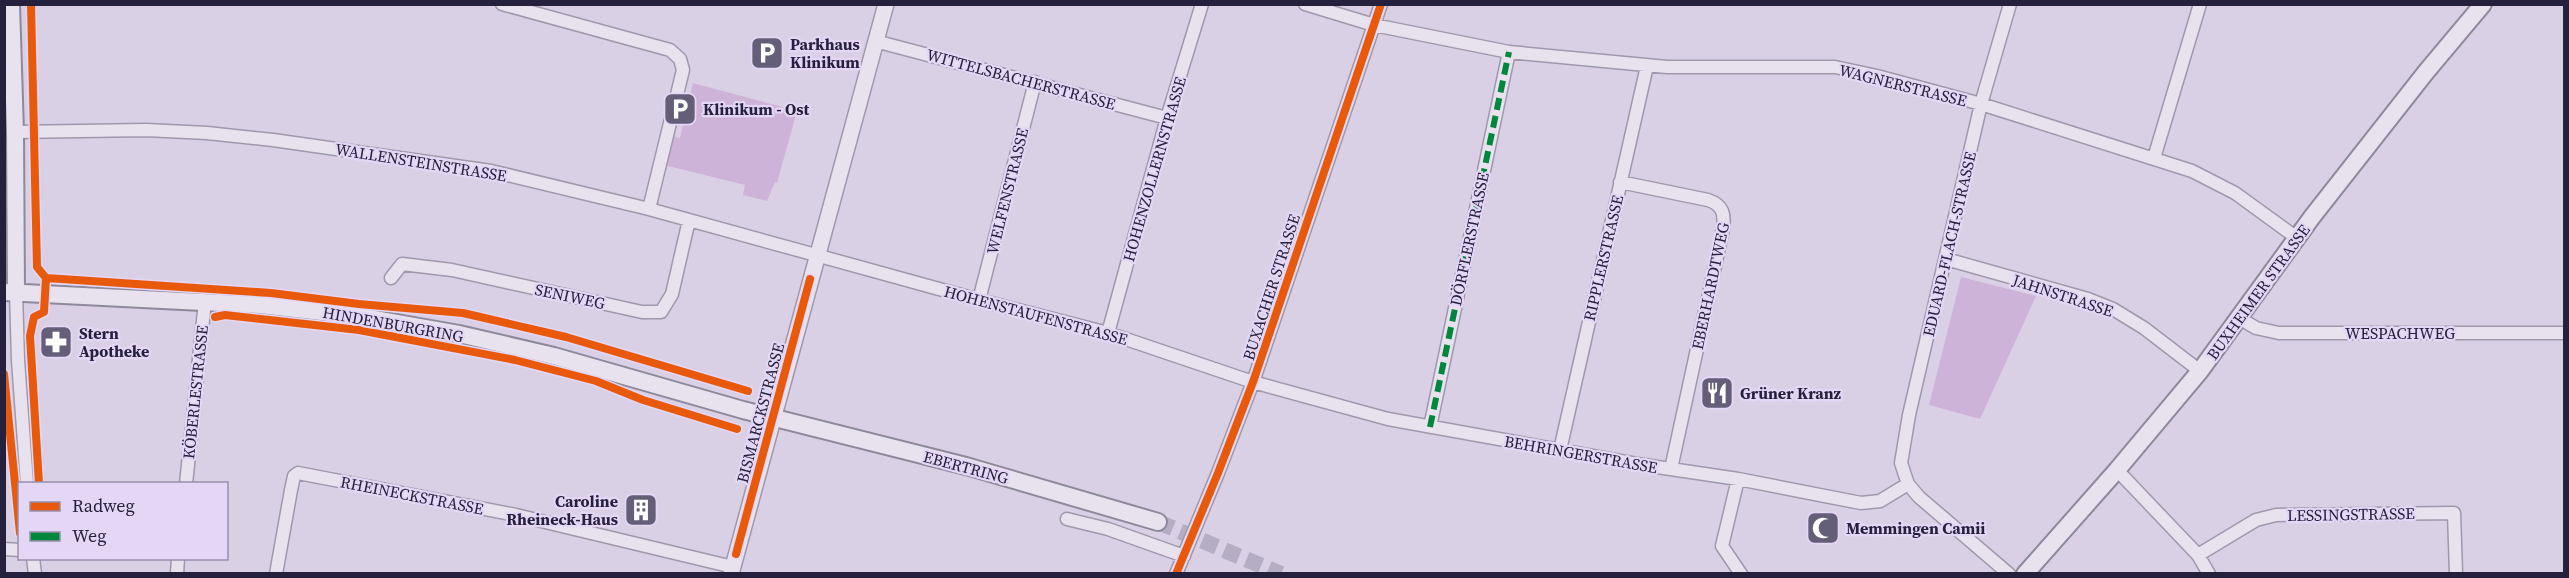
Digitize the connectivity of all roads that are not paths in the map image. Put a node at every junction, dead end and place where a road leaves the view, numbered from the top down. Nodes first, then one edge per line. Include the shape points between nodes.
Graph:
1 (502, 4) edge
2 (886, 4) edge
3 (1202, 4) edge
4 (1305, 4) edge
5 (1381, 4) edge
6 (2010, 4) edge
7 (2199, 4) edge
8 (2483, 4) edge
9 (523, 7) edge
10 (9, 12) edge
11 (1374, 26) junction
12 (875, 41) junction
13 (1509, 52) junction
14 (1647, 66) junction
15 (1035, 82) junction
16 (1981, 104) junction
17 (1167, 118) junction
18 (12, 125) edge
19 (2154, 158) junction
20 (1620, 182) junction
21 (649, 209) junction
22 (689, 220) junction
23 (2297, 238) junction
24 (817, 256) junction
25 (1946, 259) junction
26 (391, 278) dead end
27 (10, 292) edge
28 (979, 300) junction
29 (205, 301) junction
30 (2239, 318) junction
31 (1108, 333) junction
32 (2565, 333) edge
33 (2200, 371) junction
34 (1253, 382) junction
35 (772, 417) junction
36 (1430, 428) junction
37 (1560, 450) junction
38 (1671, 469) junction
39 (2117, 470) junction
40 (1738, 479) junction
41 (27, 482) edge
42 (186, 482) edge
43 (1908, 484) junction
44 (1067, 519) dead end
45 (1158, 522) tunnel mouth
46 (2198, 555) junction
47 (1184, 556) junction
48 (732, 570) edge
49 (276, 573) edge
50 (1176, 573) edge
51 (1741, 573) edge
52 (2009, 573) edge
53 (2025, 573) edge
54 (2210, 573) edge
55 (2456, 573) edge

1 - 9 street
2 - 12 street, BISMARCKSTRASSE
3 - 17 street, HOHENZOLLERNSTRASSE
4 - 11 street, WAGNERSTRASSE
5 - 11 street, BUXACHER STRASSE
6 - 16 street, EDUARD-FLACH-STRASSE
7 - 19 street
8 - 23 main road, BUXHEIMER STRASSE
9 - 21 street via 670,50 680,59 682,70
10 - 18 main road
11 - 13 street, WAGNERSTRASSE
11 - 34 street, BUXACHER STRASSE
12 - 15 street, WITTELSBACHERSTRASSE
12 - 24 street, BISMARCKSTRASSE
13 - 14 street, WAGNERSTRASSE
13 - 36 street, DÖRFLERSTRASSE
14 - 16 street, WAGNERSTRASSE via 1835,67
14 - 20 street, RIPPLERSTRASSE
15 - 17 street, WITTELSBACHERSTRASSE
15 - 28 street, WELFENSTRASSE
16 - 19 street, WAGNERSTRASSE
16 - 25 street, EDUARD-FLACH-STRASSE
17 - 31 street, HOHENZOLLERNSTRASSE
18 - 21 street, WALLENSTEINSTRASSE via 207,133 273,140 491,171
18 - 27 main road
19 - 23 street, WAGNERSTRASSE via 2220,185
20 - 37 street, RIPPLERSTRASSE
20 - 38 street, EBERHARDTWEG via 1708,200 1724,212
21 - 22 street, WALLENSTEINSTRASSE
22 - 24 street, WALLENSTEINSTRASSE
22 - 26 street, SENIWEG via 672,294 661,312 642,312 452,270 402,264
23 - 30 main road, BUXHEIMER STRASSE
24 - 28 street, HOHENSTAUFENSTRASSE
24 - 35 street, BISMARCKSTRASSE
25 - 33 street, JAHNSTRASSE via 2113,309
25 - 43 street, EDUARD-FLACH-STRASSE via 1902,449 1901,463
27 - 29 main road, HINDENBURGRING
27 - 41 street
28 - 31 street, HOHENSTAUFENSTRASSE
29 - 35 main road, HINDENBURGRING via 306,309 459,334
29 - 42 street, KÖBERLESTRASSE
30 - 32 street, WESPACHWEG via 2256,328 2279,333
30 - 33 main road, BUXHEIMER STRASSE
31 - 34 street, HOHENSTAUFENSTRASSE
33 - 39 main road, BUXHEIMER STRASSE
34 - 36 street, BEHRINGERSTRASSE
34 - 47 street, BUXACHER STRASSE
35 - 45 main road, EBERTRING via 966,466
35 - 48 street, BISMARCKSTRASSE
36 - 37 street, BEHRINGERSTRASSE
37 - 38 street, BEHRINGERSTRASSE
38 - 40 street, BEHRINGERSTRASSE
39 - 46 street
39 - 53 main road, BUXHEIMER STRASSE
40 - 43 street, BEHRINGERSTRASSE via 1869,503 1880,501
40 - 51 street via 1722,546
43 - 52 street
44 - 47 street
46 - 54 street
46 - 55 street, LESSINGSTRASSE via 2256,520 2276,515 2454,513
47 - 50 street, BUXACHER STRASSE
48 - 49 street, RHEINECKSTRASSE via 516,515 298,473 294,476

